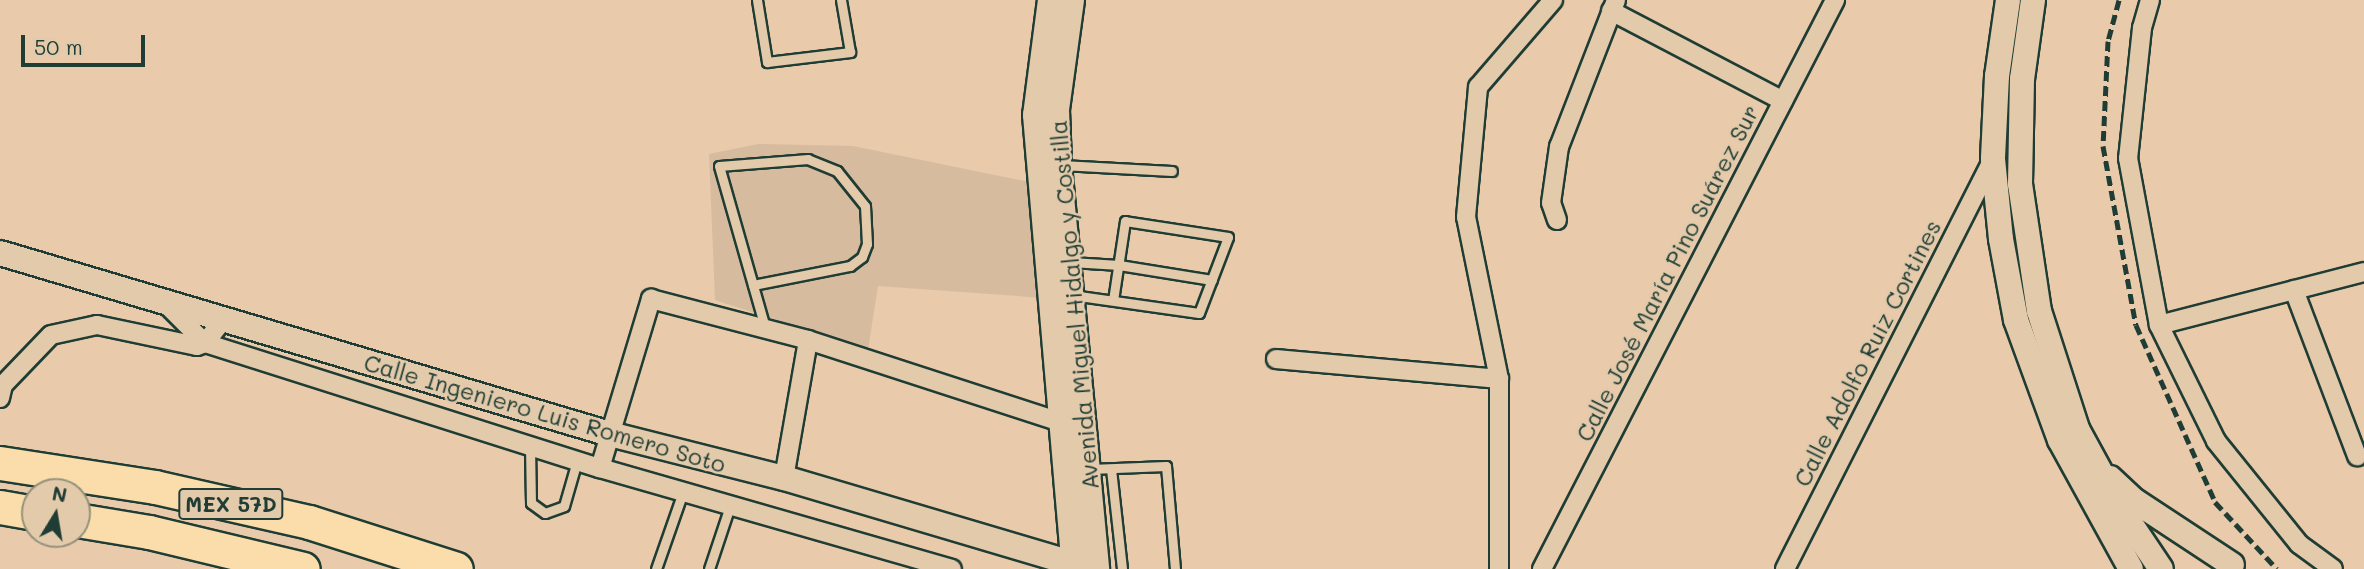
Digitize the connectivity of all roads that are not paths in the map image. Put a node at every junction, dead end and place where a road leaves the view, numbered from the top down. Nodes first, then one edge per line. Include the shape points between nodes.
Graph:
1 (757, 0) edge
2 (842, 0) edge
3 (1553, 0) edge
4 (1835, 0) edge
5 (2008, 0) edge
6 (2033, 0) edge
7 (2150, 0) edge
8 (1062, 1) edge
9 (1614, 5) edge
10 (1783, 101) junction
11 (1993, 159) junction
12 (1059, 165) junction
13 (1172, 171) dead end
14 (1557, 220) dead end
15 (0, 253) edge
16 (1068, 262) junction
17 (1119, 265) junction
18 (2364, 272) edge
19 (1212, 281) junction
20 (753, 285) junction
21 (2294, 290) junction
22 (1062, 294) junction
23 (1113, 300) junction
24 (164, 301) junction
25 (223, 320) junction
26 (2159, 325) junction
27 (765, 327) junction
28 (808, 340) junction
29 (205, 343) junction
30 (1276, 359) dead end
31 (1499, 379) junction
32 (0, 398) edge
33 (1061, 422) junction
34 (610, 434) junction
35 (530, 446) junction
36 (2357, 456) dead end
37 (578, 461) junction
38 (0, 463) edge
39 (2095, 464) junction
40 (600, 468) junction
41 (1100, 469) junction
42 (784, 478) junction
43 (682, 492) junction
44 (730, 506) junction
45 (0, 507) edge
46 (21, 511) edge
47 (91, 522) edge
48 (1084, 567) edge
49 (2226, 567) edge
50 (303, 569) edge
51 (456, 569) edge
52 (656, 569) edge
53 (709, 569) edge
54 (951, 569) edge
55 (1122, 569) edge
56 (1175, 569) edge
57 (1499, 569) edge
58 (1542, 569) edge
59 (1785, 569) edge
60 (2130, 569) edge
61 (2161, 569) edge
62 (2333, 569) edge

1 - 2 lane via 767,62 850,52
3 - 31 street via 1478,87 1466,218
4 - 10 street, Calle José María Pino Suárez Sur
5 - 11 street via 1997,76
6 - 39 street via 2022,79 2020,184 2039,312 2077,429
7 - 26 street via 2142,28 2128,158
8 - 12 street, Avenida Miguel Hidalgo y Costilla
8 - 22 street, Avenida Miguel Hidalgo y Costilla via 1035,115
9 - 10 street
9 - 14 street via 1559,147 1551,202
10 - 58 street, Calle José María Pino Suárez Sur
11 - 59 street, Calle Adolfo Ruiz Cortines
11 - 60 street via 2015,320 2060,440
12 - 13 lane
12 - 16 street, Avenida Miguel Hidalgo y Costilla
15 - 24 street, Calle Ingeniero Luis Romero Soto
16 - 17 lane
16 - 22 street, Avenida Miguel Hidalgo y Costilla
17 - 19 lane
17 - 19 lane via 1125,221 1228,237
17 - 23 lane
18 - 21 street
19 - 23 lane via 1199,313
20 - 20 lane via 719,166 808,159 836,171 865,206 867,244 862,257 850,266
20 - 27 lane
21 - 26 street
21 - 36 street
22 - 23 lane
22 - 33 street, Avenida Miguel Hidalgo y Costilla
22 - 41 street, Avenida Miguel Hidalgo y Costilla
24 - 25 street, Calle Ingeniero Luis Romero Soto
24 - 29 street
25 - 29 street
25 - 34 street, Calle Ingeniero Luis Romero Soto
26 - 62 street via 2216,441 2299,544
27 - 28 street
27 - 34 street via 651,299
28 - 33 street
28 - 42 street
29 - 32 street via 187,345 97,325 51,335 3,385
29 - 35 street
30 - 31 street
31 - 57 street
33 - 48 street, Avenida Miguel Hidalgo y Costilla
34 - 40 street
34 - 42 street, Calle Ingeniero Luis Romero Soto
35 - 37 street
35 - 37 lane via 531,503 545,513 564,506
37 - 40 street
38 - 51 highway, MEX 57D via 155,487 296,519
39 - 49 street via 2136,501
39 - 61 street
40 - 43 street
41 - 48 street, Avenida Miguel Hidalgo y Costilla
41 - 55 lane
41 - 56 lane via 1166,466
42 - 48 street, Calle Ingeniero Luis Romero Soto
43 - 44 street
43 - 52 lane
44 - 53 lane
44 - 54 street
45 - 46 highway
47 - 50 highway, MEX 57D

